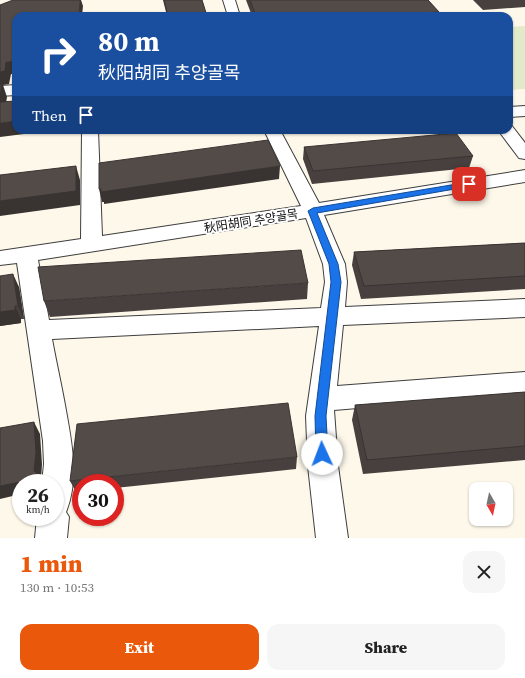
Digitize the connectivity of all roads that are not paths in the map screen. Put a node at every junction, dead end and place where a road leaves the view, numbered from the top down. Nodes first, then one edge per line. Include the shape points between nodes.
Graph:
1 (229, 0) edge
2 (233, 12) edge
3 (12, 90) edge
4 (0, 91) edge
5 (525, 111) edge
6 (513, 112) edge
7 (90, 134) edge
8 (274, 134) edge
9 (509, 134) edge
10 (525, 154) edge
11 (525, 176) edge
12 (313, 211) junction
13 (92, 244) junction
14 (26, 254) junction
15 (0, 258) edge
16 (525, 308) edge
17 (332, 317) junction
18 (39, 330) junction
19 (525, 383) edge
20 (322, 399) junction
21 (58, 474) edge
22 (52, 526) edge
23 (51, 538) edge
24 (332, 538) edge

1 - 2 street
3 - 4 street
5 - 6 street
7 - 13 street
8 - 12 street
9 - 10 street
11 - 12 street, 秋阳胡同 추양골목
12 - 13 street, 秋阳胡同 추양골목
12 - 17 street via 334,264 336,282
13 - 14 street, 秋阳胡同 추양골목
14 - 15 street, 秋阳胡同 추양골목
14 - 18 street
16 - 17 street
17 - 18 street
17 - 20 street
18 - 21 street via 59,464
19 - 20 street
20 - 24 street via 322,466
22 - 23 street

